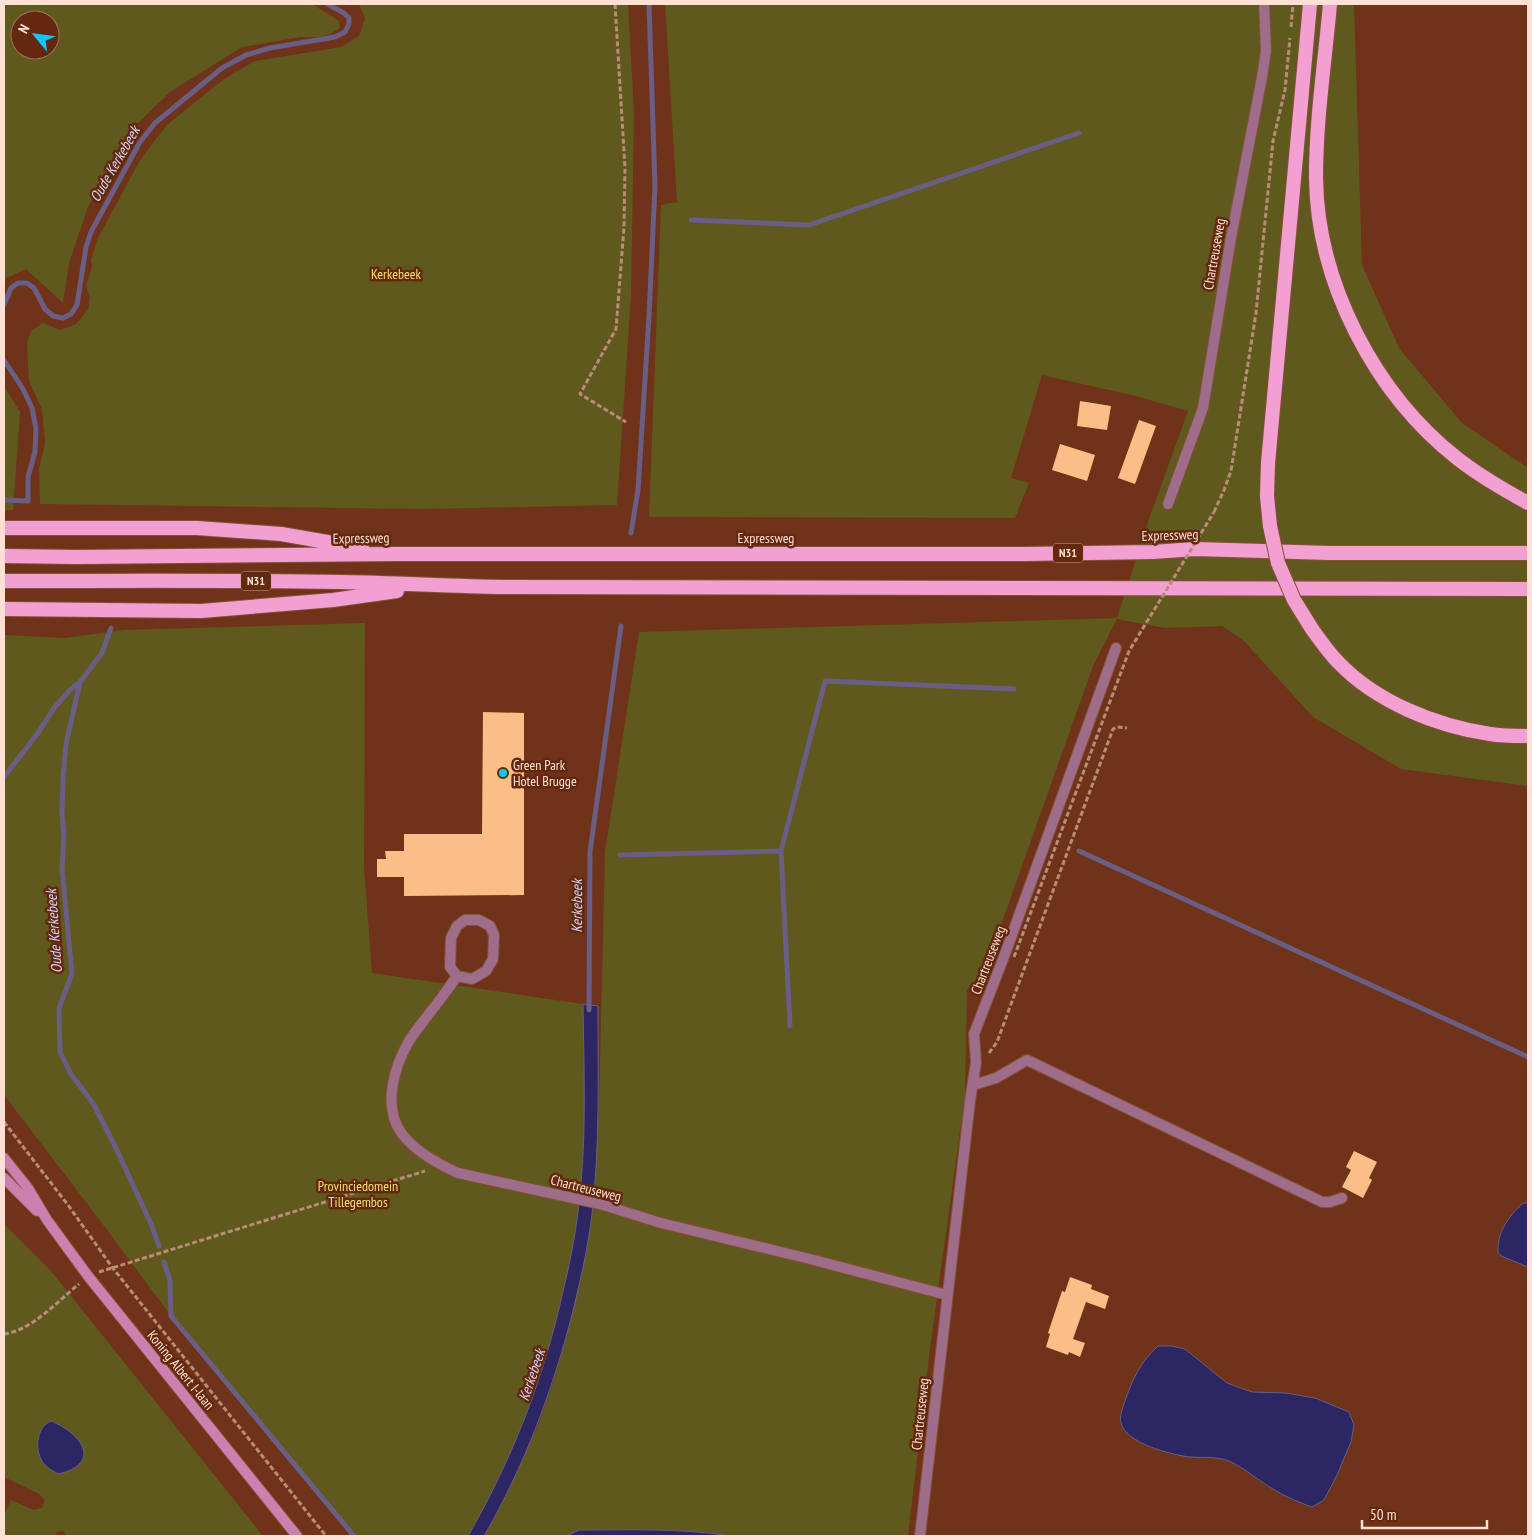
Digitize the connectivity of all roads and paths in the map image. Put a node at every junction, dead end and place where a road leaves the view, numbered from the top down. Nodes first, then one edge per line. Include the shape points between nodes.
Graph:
1 (615, 4) edge
2 (1264, 4) edge
3 (1293, 4) edge
4 (1310, 4) edge
5 (1330, 4) edge
6 (626, 422) dead end
7 (1528, 503) edge
8 (1168, 504) dead end
9 (4, 528) edge
10 (1528, 553) edge
11 (397, 554) junction
12 (4, 556) edge
13 (4, 581) edge
14 (435, 586) junction
15 (1528, 589) edge
16 (4, 609) edge
17 (1116, 648) dead end
18 (1127, 728) dead end
19 (1528, 736) edge
20 (1014, 957) dead end
21 (457, 976) junction
22 (976, 1062) junction
23 (973, 1085) junction
24 (4, 1122) edge
25 (4, 1158) edge
26 (441, 1166) junction
27 (4, 1178) edge
28 (1342, 1198) dead end
29 (46, 1220) junction
30 (112, 1267) junction
31 (88, 1276) junction
32 (948, 1295) junction
33 (4, 1334) edge
34 (297, 1536) edge
35 (326, 1536) edge
36 (920, 1536) edge

1 - 6 path via 625,168 616,329 580,394
2 - 8 street, Chartreuseweg via 1266,50 1203,408
3 - 20 path, Chartreuseweg, bridge via 1285,90 1273,141 1252,345 1231,471 1214,512 1129,651
4 - 19 highway, bridge via 1268,463 1267,496 1278,563 1294,600 1312,629 1338,662 1370,689 1408,711 1452,727 1492,735
5 - 7 highway via 1316,179 1321,229 1332,275 1348,317 1368,356 1394,394 1423,427 1457,458
9 - 11 highway, N31 via 206,529 281,534
10 - 11 highway, Expressweg / N31 via 1195,550 1015,554
11 - 12 highway, Expressweg / N31
13 - 14 highway, N31 via 343,582
14 - 15 highway, N31
14 - 16 highway, N31 via 333,600 202,611
17 - 22 street, Chartreuseweg via 974,1034
18 - 22 path via 1113,730 997,1042
21 - 21 street via 472,979 486,971 493,959 494,935 490,926 479,920 465,920 457,926 451,938 450,967
21 - 26 street, Chartreuseweg via 410,1040 396,1069 391,1097 394,1118 402,1134
22 - 23 street, Chartreuseweg
23 - 28 street via 996,1078 1027,1060 1322,1202
23 - 32 street, Chartreuseweg
24 - 30 path
25 - 29 main road, Koning Albert I-laan via 28,1188
26 - 30 path
26 - 32 street, Chartreuseweg via 458,1174 600,1204 661,1223
27 - 29 main road, Koning Albert I-laan
29 - 31 main road, Koning Albert I-laan
30 - 31 path
30 - 35 path
31 - 33 path via 27,1326
31 - 34 main road, Koning Albert I-laan
32 - 36 street, Chartreuseweg

